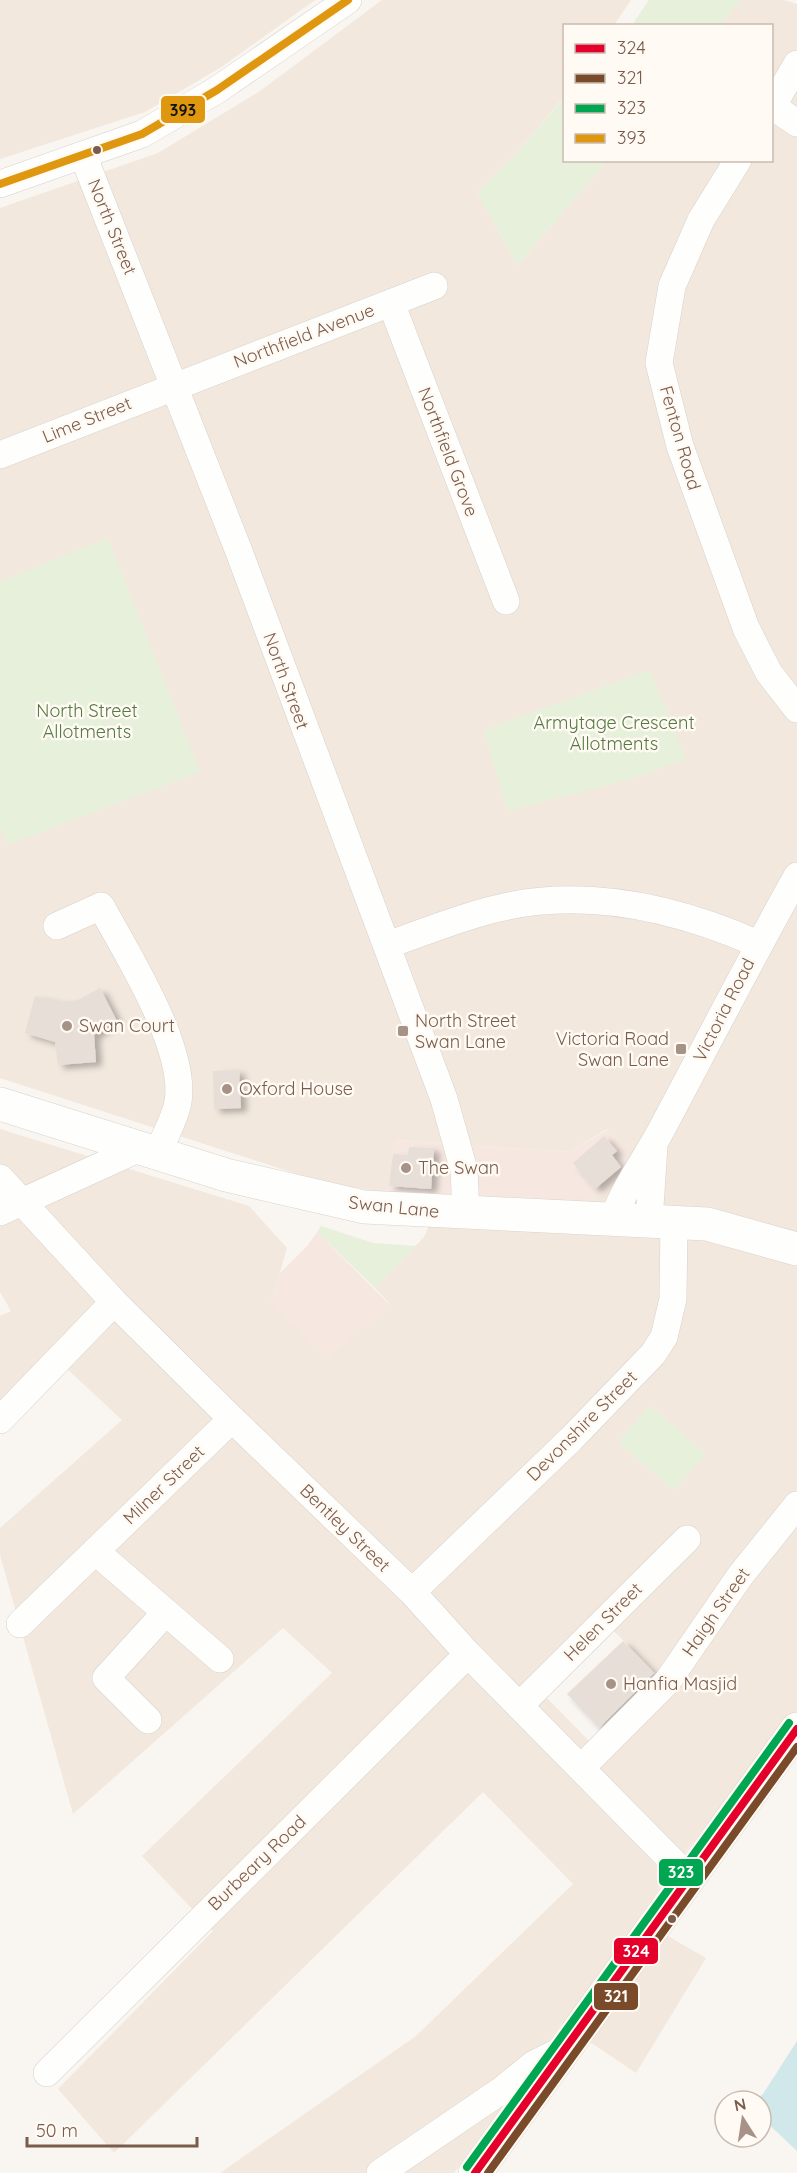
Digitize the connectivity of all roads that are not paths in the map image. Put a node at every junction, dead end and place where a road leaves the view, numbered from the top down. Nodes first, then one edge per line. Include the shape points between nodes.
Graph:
1 (348, 0) edge
2 (797, 64) edge
3 (773, 105) edge
4 (773, 108) edge
5 (797, 123) edge
6 (83, 155) junction
7 (737, 162) edge
8 (0, 184) edge
9 (434, 286) dead end
10 (391, 303) junction
11 (174, 385) junction
12 (0, 454) edge
13 (506, 601) dead end
14 (797, 709) edge
15 (797, 876) edge
16 (57, 926) dead end
17 (758, 944) junction
18 (387, 945) junction
19 (0, 1104) edge
20 (654, 1146) junction
21 (149, 1151) junction
22 (0, 1178) edge
23 (11, 1206) edge
24 (466, 1213) junction
25 (613, 1219) junction
26 (662, 1222) junction
27 (797, 1249) edge
28 (114, 1302) junction
29 (232, 1419) junction
30 (0, 1420) edge
31 (797, 1505) edge
32 (687, 1539) dead end
33 (96, 1551) junction
34 (412, 1592) junction
35 (166, 1612) junction
36 (20, 1624) dead end
37 (468, 1654) junction
38 (220, 1659) dead end
39 (519, 1706) junction
40 (148, 1720) dead end
41 (797, 1729) edge
42 (581, 1768) junction
43 (690, 1879) junction
44 (567, 2048) junction
45 (47, 2073) dead end
46 (380, 2173) edge
47 (475, 2173) edge

1 - 6 street via 199,101 142,134
2 - 3 street
4 - 5 street
6 - 8 street
6 - 11 street, North Street
7 - 14 street, Fenton Road via 701,220 672,286 659,363 680,446 746,628 769,673
9 - 10 street, Northfield Avenue
10 - 11 street, Northfield Avenue
10 - 13 street, Northfield Grove
11 - 12 street, Lime Street
11 - 18 street, North Street
15 - 17 street, Victoria Road
16 - 21 street via 102,906 158,1012 174,1056 178,1101
17 - 18 street via 657,908 579,899 522,903 491,910
17 - 20 street, Victoria Road
18 - 24 street, North Street via 456,1135 464,1170
19 - 21 street, Swan Lane
20 - 25 street, Victoria Road via 624,1190
20 - 26 street, Victoria Road
21 - 23 street
21 - 24 street, Swan Lane via 226,1175 364,1207
22 - 23 street, Bentley Street
23 - 28 street, Bentley Street
24 - 25 street, Swan Lane
25 - 26 street, Swan Lane
26 - 27 street, Swan Lane via 707,1224
26 - 34 street, Devonshire Street via 673,1299 664,1337 571,1439
28 - 29 street, Bentley Street
28 - 30 street
29 - 33 street, Milner Street
29 - 34 street, Bentley Street
31 - 42 street, Haigh Street via 740,1576 668,1682
32 - 39 street, Helen Street
33 - 35 street
33 - 36 street, Milner Street
34 - 37 street, Bentley Street
35 - 38 street
35 - 40 street via 106,1678
37 - 39 street, Bentley Street
37 - 45 street, Burbeary Road
39 - 42 street, Bentley Street
41 - 43 street
42 - 43 street, Bentley Street
43 - 44 street
44 - 46 street via 534,2064
44 - 47 street

